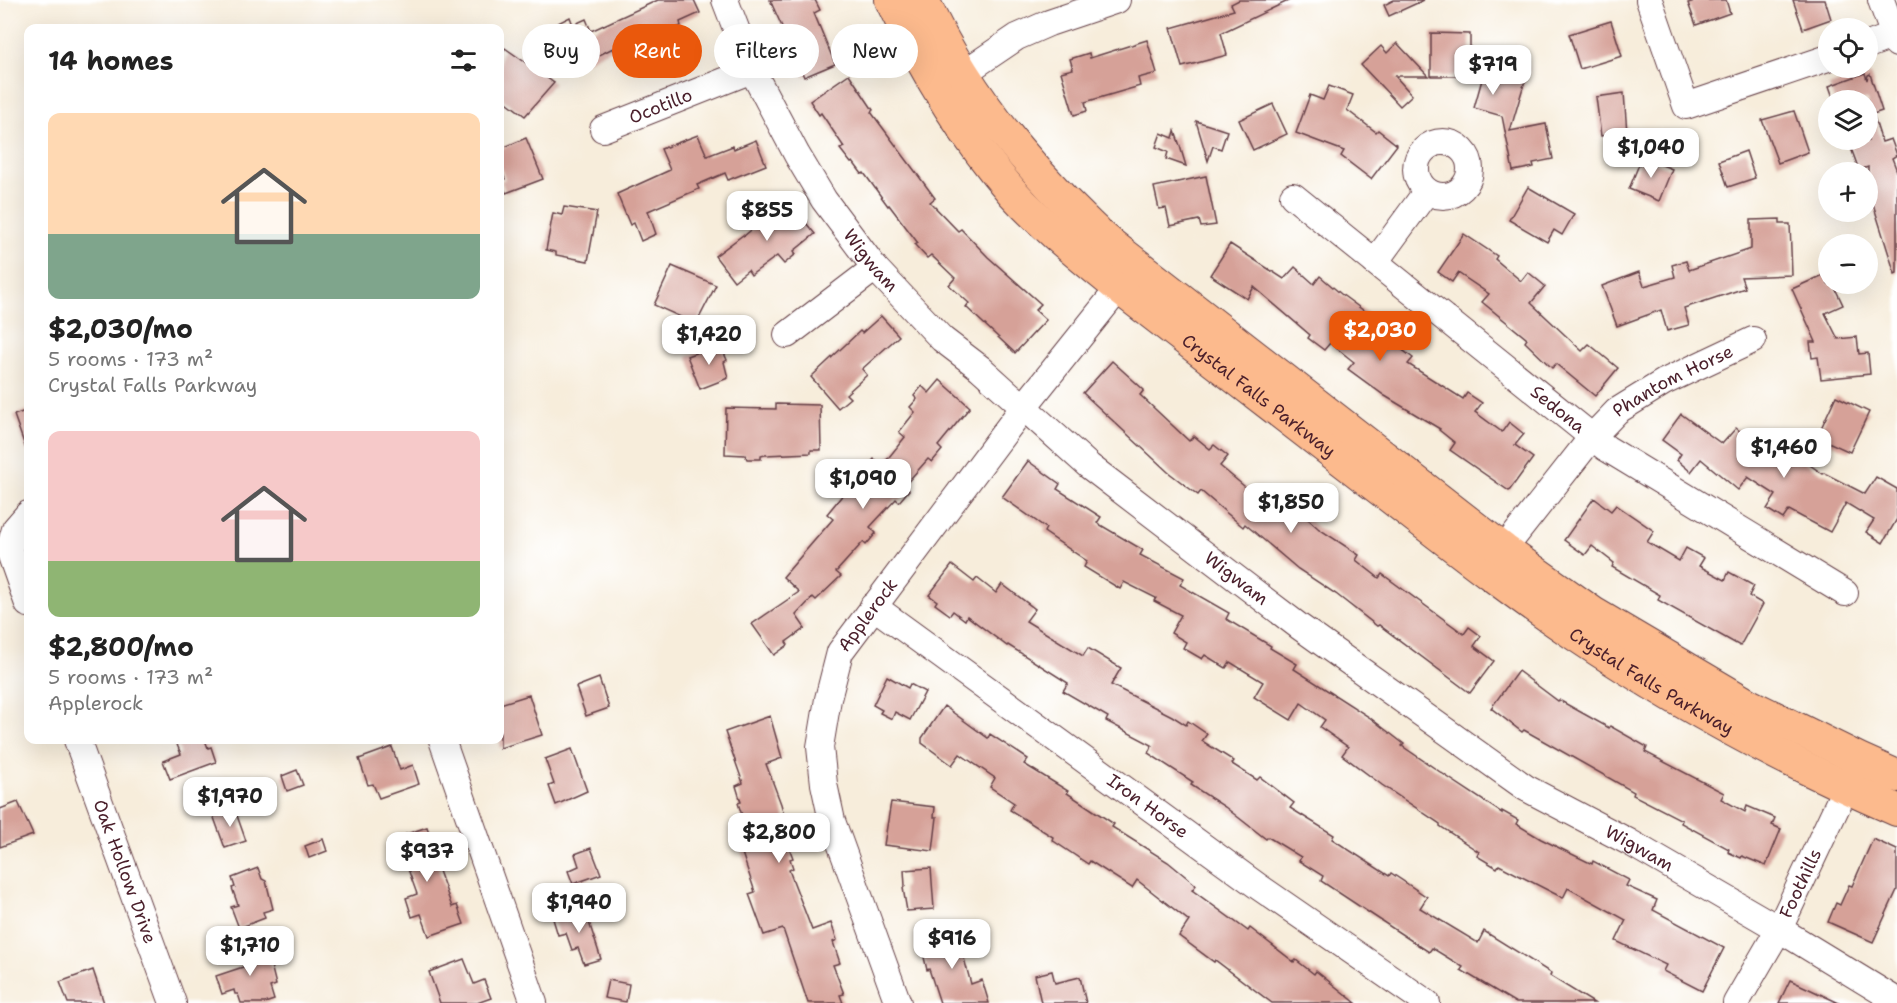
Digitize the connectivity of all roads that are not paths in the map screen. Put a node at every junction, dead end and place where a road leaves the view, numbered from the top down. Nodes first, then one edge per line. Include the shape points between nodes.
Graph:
1 (725, 0) edge
2 (891, 0) edge
3 (923, 0) edge
4 (1117, 0) edge
5 (1649, 0) edge
6 (1881, 0) edge
7 (734, 24) edge
8 (1896, 38) edge
9 (1878, 42) edge
10 (1818, 61) edge
11 (732, 78) edge
12 (756, 78) edge
13 (951, 82) junction
14 (603, 129) dead end
15 (1427, 191) dead end
16 (1293, 196) dead end
17 (1375, 262) junction
18 (875, 268) junction
19 (1119, 288) junction
20 (787, 335) dead end
21 (1753, 340) dead end
22 (1023, 408) junction
23 (1593, 436) junction
24 (22, 522) edge
25 (1495, 561) junction
26 (1845, 592) dead end
27 (24, 593) edge
28 (873, 606) junction
29 (79, 744) edge
30 (443, 744) edge
31 (1859, 759) junction
32 (1897, 776) edge
33 (1846, 788) junction
34 (1897, 810) edge
35 (1779, 929) junction
36 (1897, 1001) edge
37 (173, 1003) edge
38 (534, 1003) edge
39 (898, 1003) edge
40 (1427, 1003) edge
41 (1736, 1003) edge

1 - 7 street, Wigwam
2 - 13 main road, Crystal Falls Parkway via 910,40
3 - 13 main road, Crystal Falls Parkway via 936,28
4 - 13 street via 1017,37
5 - 10 street via 1686,106
6 - 8 street
8 - 9 street
11 - 14 street, Ocotillo
12 - 18 street, Wigwam via 824,200
13 - 19 main road, Crystal Falls Parkway via 981,152 1014,194
13 - 25 main road, Crystal Falls Parkway via 997,122 1032,167 1090,227
15 - 17 street
16 - 17 street, Sedona
17 - 23 street, Sedona
18 - 20 street
18 - 22 street, Wigwam via 942,339
19 - 22 street, Applerock
19 - 25 main road, Crystal Falls Parkway
21 - 23 street, Phantom Horse via 1664,382 1617,411
22 - 28 street, Applerock
22 - 35 street, Wigwam via 1089,466 1300,627 1526,788
23 - 25 street, Phantom Horse
23 - 26 street, Sedona via 1606,448
24 - 27 street via 9,550
25 - 31 main road, Crystal Falls Parkway via 1593,613 1747,704
25 - 33 main road, Crystal Falls Parkway via 1574,634 1730,728
28 - 39 street, Applerock via 840,652 820,747 832,821
28 - 40 street, Iron Horse via 1259,887
29 - 37 street, Oak Hollow Drive
30 - 38 street
31 - 32 main road, Crystal Falls Parkway
31 - 33 street, Foothills
33 - 34 main road, Crystal Falls Parkway
33 - 35 street, Foothills
35 - 36 street, Wigwam
35 - 41 street, Foothills

